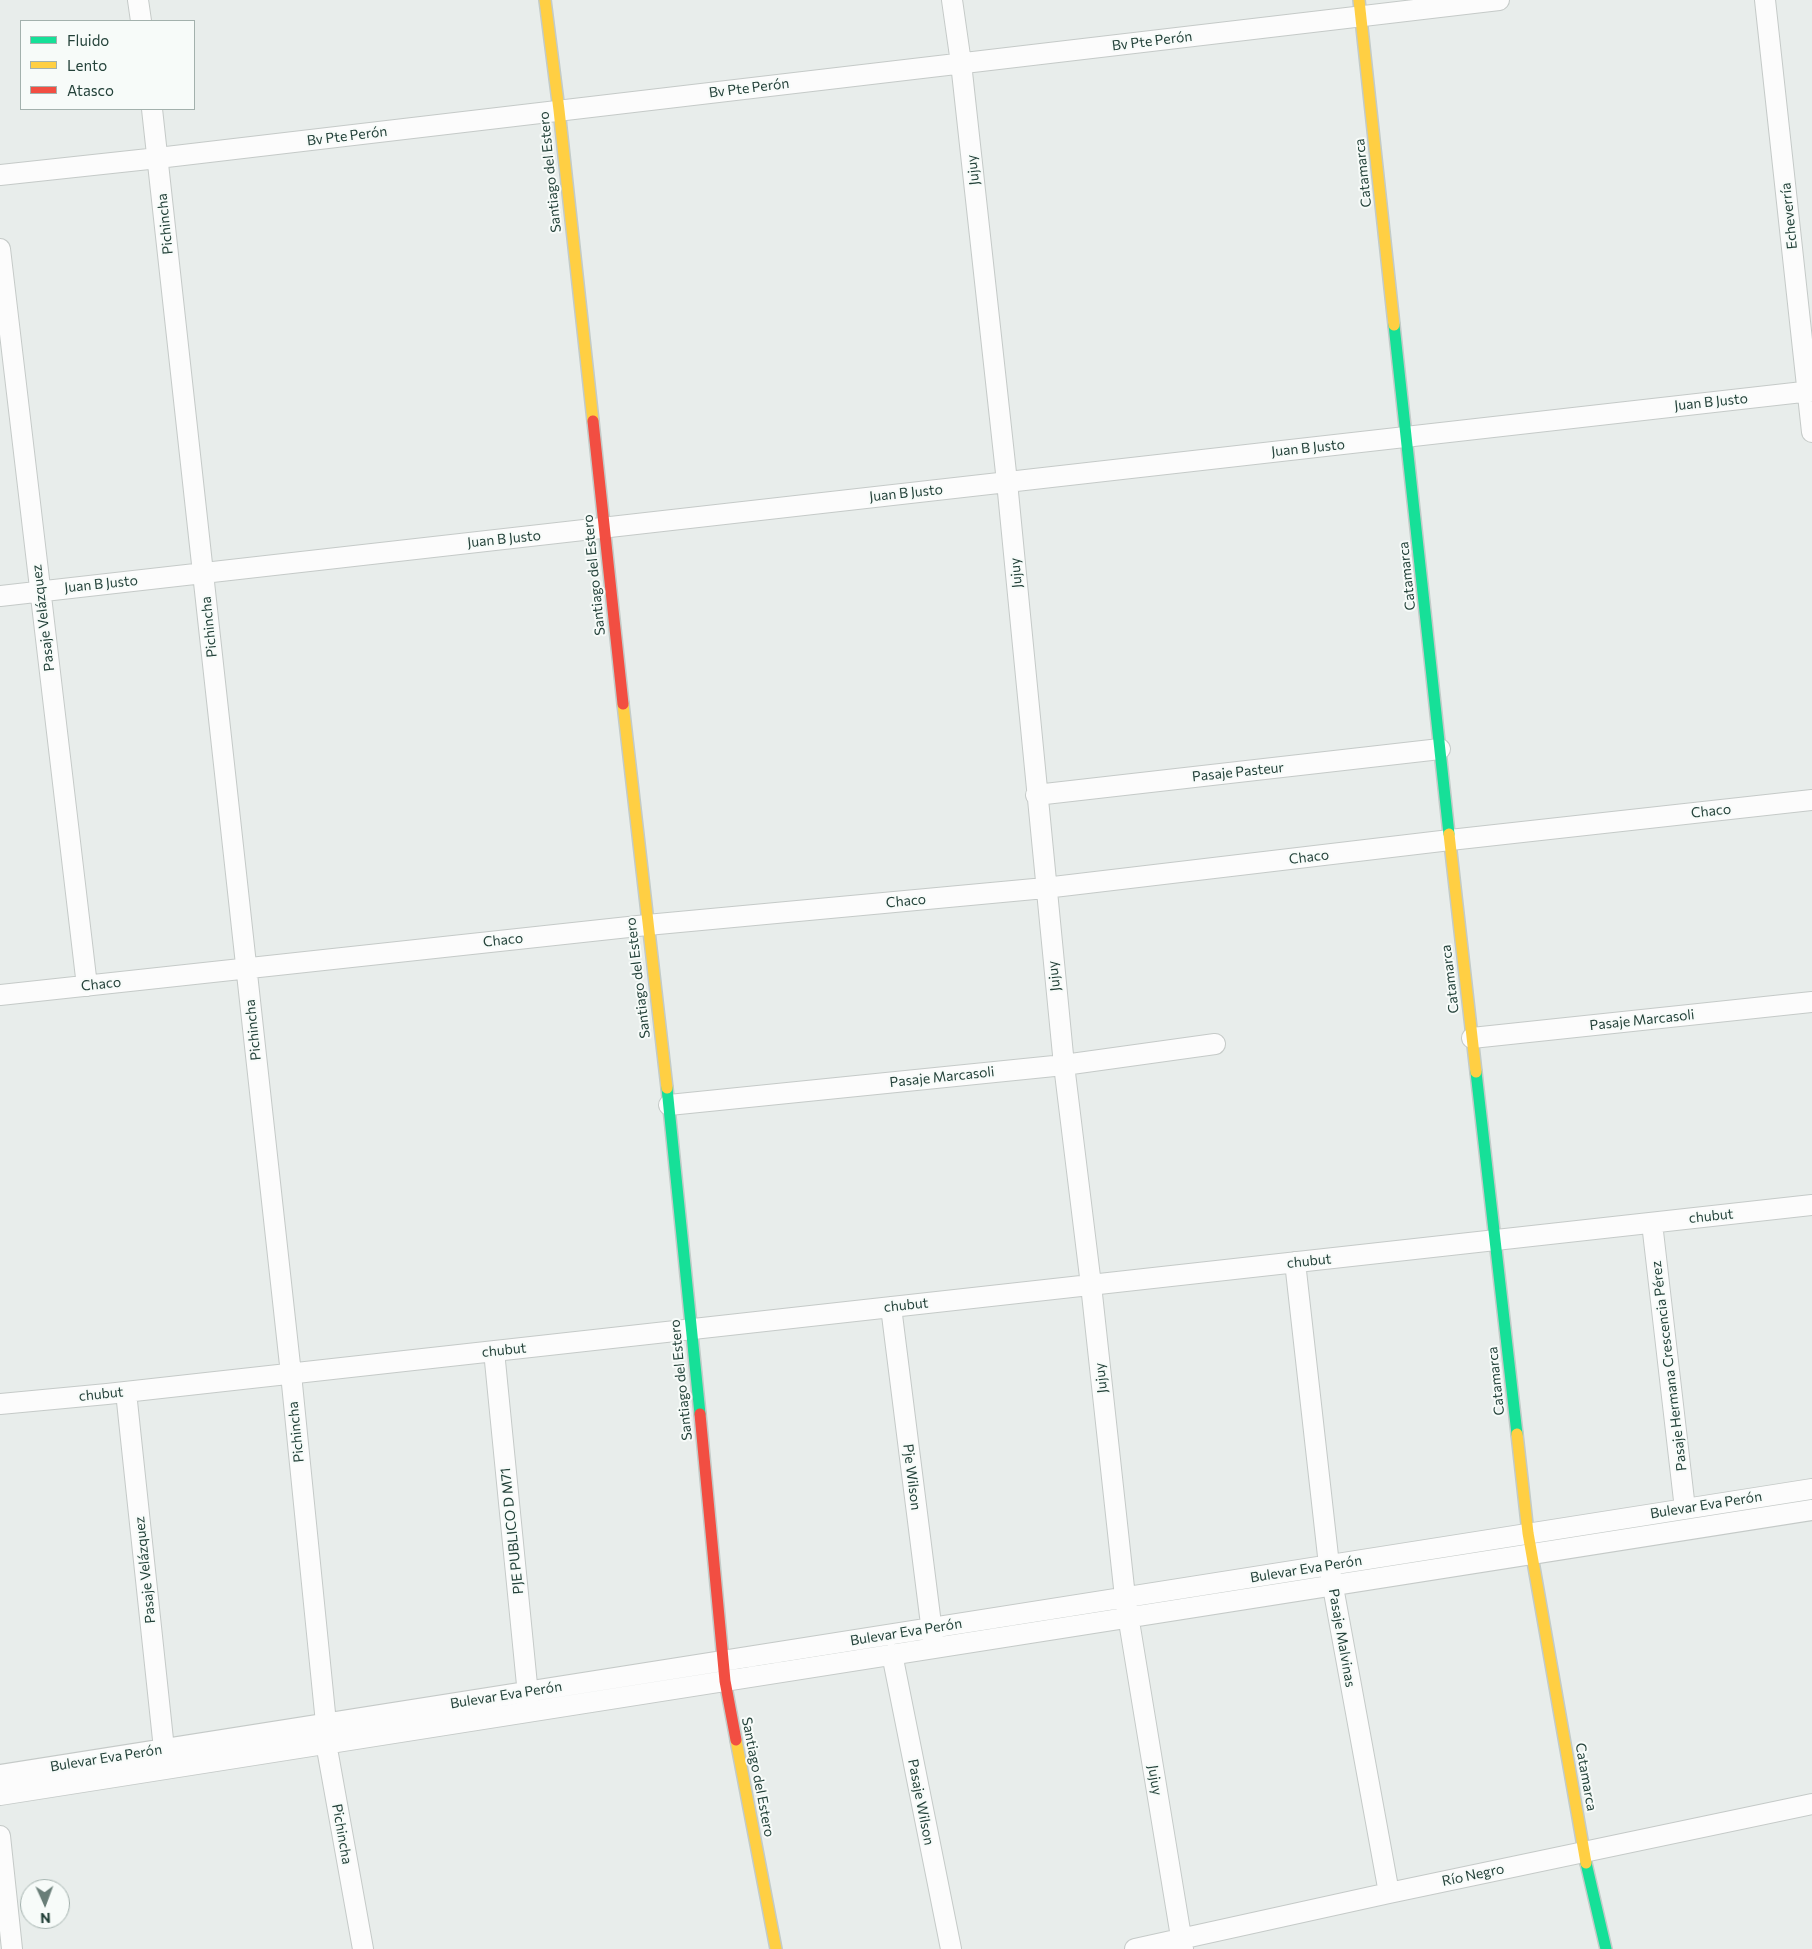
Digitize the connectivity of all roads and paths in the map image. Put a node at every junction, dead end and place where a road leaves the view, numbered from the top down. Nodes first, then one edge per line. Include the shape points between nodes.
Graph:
1 (138, 0) edge
2 (544, 0) edge
3 (952, 0) edge
4 (1499, 0) edge
5 (1765, 0) edge
6 (1360, 8) edge
7 (141, 20) edge
8 (961, 63) junction
9 (152, 110) edge
10 (559, 110) junction
11 (158, 158) junction
12 (0, 175) edge
13 (0, 249) edge
14 (1810, 391) edge
15 (1812, 432) edge
16 (1407, 436) junction
17 (1007, 482) junction
18 (604, 527) junction
19 (203, 573) junction
20 (39, 591) junction
21 (0, 596) edge
22 (1440, 749) junction
23 (1036, 795) junction
24 (1812, 800) edge
25 (1450, 840) junction
26 (1045, 888) junction
27 (647, 925) junction
28 (246, 968) junction
29 (87, 986) junction
30 (0, 995) edge
31 (1812, 1002) edge
32 (1472, 1038) junction
33 (1215, 1044) dead end
34 (1064, 1065) junction
35 (669, 1105) junction
36 (1812, 1205) edge
37 (1652, 1223) junction
38 (1496, 1240) junction
39 (1295, 1262) junction
40 (1091, 1285) junction
41 (891, 1307) junction
42 (692, 1329) junction
43 (494, 1351) junction
44 (291, 1374) junction
45 (126, 1392) junction
46 (0, 1404) edge
47 (1812, 1489) edge
48 (1685, 1509) junction
49 (1812, 1510) edge
50 (1528, 1533) junction
51 (1532, 1554) junction
52 (1329, 1565) junction
53 (1332, 1585) junction
54 (1124, 1597) junction
55 (1128, 1617) junction
56 (931, 1628) junction
57 (934, 1648) junction
58 (892, 1654) junction
59 (724, 1660) junction
60 (724, 1681) junction
61 (527, 1691) junction
62 (529, 1711) junction
63 (326, 1733) junction
64 (164, 1749) junction
65 (0, 1775) edge
66 (0, 1794) edge
67 (1812, 1804) edge
68 (0, 1836) edge
69 (1584, 1852) junction
70 (1389, 1893) junction
71 (1182, 1944) edge
72 (12, 1949) edge
73 (363, 1949) edge
74 (776, 1949) edge
75 (951, 1949) edge
76 (1135, 1949) edge
77 (1606, 1949) edge

1 - 7 street
2 - 10 street, Santiago del Estero
3 - 8 street, Jujuy
4 - 6 street, Bv Pte Perón
5 - 14 street, Echeverría
6 - 8 street, Bv Pte Perón
6 - 16 street, Catamarca
8 - 10 street, Bv Pte Perón
8 - 17 street, Jujuy
9 - 11 street, Pichincha
10 - 11 street, Bv Pte Perón
10 - 18 street, Santiago del Estero
11 - 12 street, Bv Pte Perón
11 - 19 street, Pichincha
13 - 20 street, Pasaje Velázquez
14 - 15 street, Echeverría
14 - 16 street, Juan B Justo
16 - 17 street, Juan B Justo
16 - 22 street, Catamarca
17 - 18 street, Juan B Justo
17 - 23 street, Jujuy
18 - 19 street, Juan B Justo
18 - 27 street, Santiago del Estero
19 - 20 street, Juan B Justo
19 - 28 street, Pichincha
20 - 21 street, Juan B Justo
20 - 29 street, Pasaje Velázquez
22 - 23 street, Pasaje Pasteur
22 - 25 street, Catamarca
23 - 26 street, Jujuy
24 - 25 street, Chaco
25 - 26 street, Chaco
25 - 32 street, Catamarca
26 - 27 street, Chaco
26 - 34 street, Jujuy
27 - 28 street, Chaco
27 - 35 street, Santiago del Estero
28 - 29 street, Chaco
28 - 44 street, Pichincha
29 - 30 street, Chaco
31 - 32 street, Pasaje Marcasoli
32 - 38 street, Catamarca
33 - 34 street, Pasaje Marcasoli
34 - 35 street, Pasaje Marcasoli
34 - 40 street, Jujuy
35 - 42 street, Santiago del Estero
36 - 37 street, chubut
37 - 38 street, chubut
37 - 48 street, Pasaje Hermana Crescencia Pérez
38 - 39 street, chubut
38 - 50 street, Catamarca
39 - 40 street, chubut
39 - 52 street, Pasaje Malvinas
40 - 41 street, chubut
40 - 54 street, Jujuy
41 - 42 street, chubut
41 - 56 street, Pje Wilson
42 - 43 street, chubut
42 - 59 street, Santiago del Estero
43 - 44 street, chubut
43 - 61 street, PJE PUBLICO D M71
44 - 45 street, chubut
44 - 63 street, Pichincha
45 - 46 street, chubut
45 - 64 street, Pasaje Velázquez
47 - 48 street, Bulevar Eva Perón
48 - 50 street, Bulevar Eva Perón
49 - 51 street, Bulevar Eva Perón
50 - 51 street, Catamarca
50 - 52 street, Bulevar Eva Perón
51 - 53 street, Bulevar Eva Perón
51 - 69 street, Catamarca
52 - 53 street, Pasaje Malvinas
52 - 54 street, Bulevar Eva Perón
53 - 55 street, Bulevar Eva Perón
53 - 70 street, Pasaje Malvinas
54 - 55 street, Jujuy
54 - 56 street, Bulevar Eva Perón
55 - 57 street, Bulevar Eva Perón
55 - 71 street, Jujuy
56 - 57 street, Pje Wilson
56 - 59 street, Bulevar Eva Perón
57 - 58 street, Bulevar Eva Perón
58 - 60 street, Bulevar Eva Perón
58 - 75 street, Pasaje Wilson
59 - 60 street, Santiago del Estero
59 - 61 street, Bulevar Eva Perón
60 - 62 street, Bulevar Eva Perón
60 - 74 street, Santiago del Estero
61 - 62 street, PJE PUBLICO D M71
61 - 63 street, Bulevar Eva Perón
62 - 63 street, Bulevar Eva Perón
63 - 64 street, Bulevar Eva Perón
63 - 66 street, Bulevar Eva Perón
63 - 73 street, Pichincha
64 - 65 street, Bulevar Eva Perón
67 - 69 street, Río Negro
68 - 72 street
69 - 70 street, Río Negro
69 - 77 street, Catamarca
70 - 71 street, Río Negro
71 - 76 street, Río Negro

